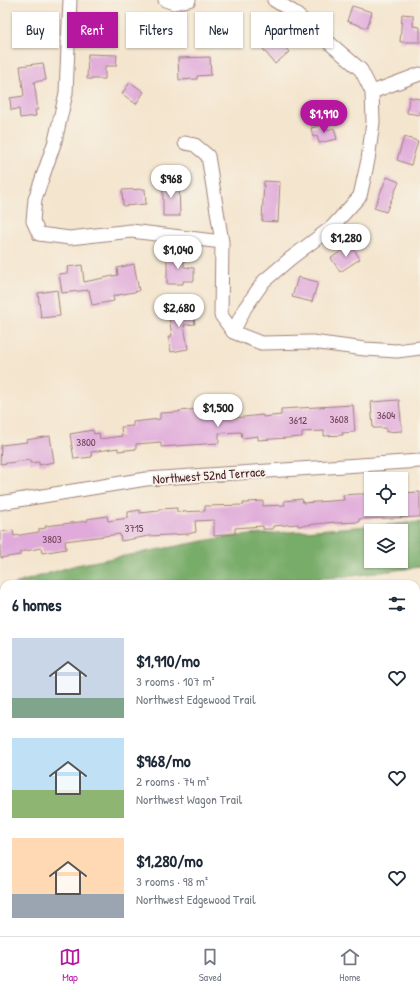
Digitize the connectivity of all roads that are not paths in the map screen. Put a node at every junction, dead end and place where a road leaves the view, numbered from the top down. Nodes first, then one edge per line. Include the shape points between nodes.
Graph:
1 (70, 0) edge
2 (165, 0) edge
3 (189, 0) edge
4 (274, 0) edge
5 (420, 74) edge
6 (372, 92) junction
7 (185, 143) dead end
8 (222, 242) junction
9 (233, 332) junction
10 (420, 348) edge
11 (420, 461) edge
12 (0, 502) edge

1 - 8 street via 66,93 55,141 34,199 33,221 39,234 70,238 131,231
2 - 3 street via 174,3
4 - 6 street via 292,11 362,70
5 - 6 street
6 - 9 street via 373,122 360,196 332,227 264,281 245,308
7 - 8 street via 196,145 208,156
8 - 9 street via 221,315
9 - 10 street via 261,343 312,342 397,351
11 - 12 street, Northwest 52nd Terrace via 146,480

